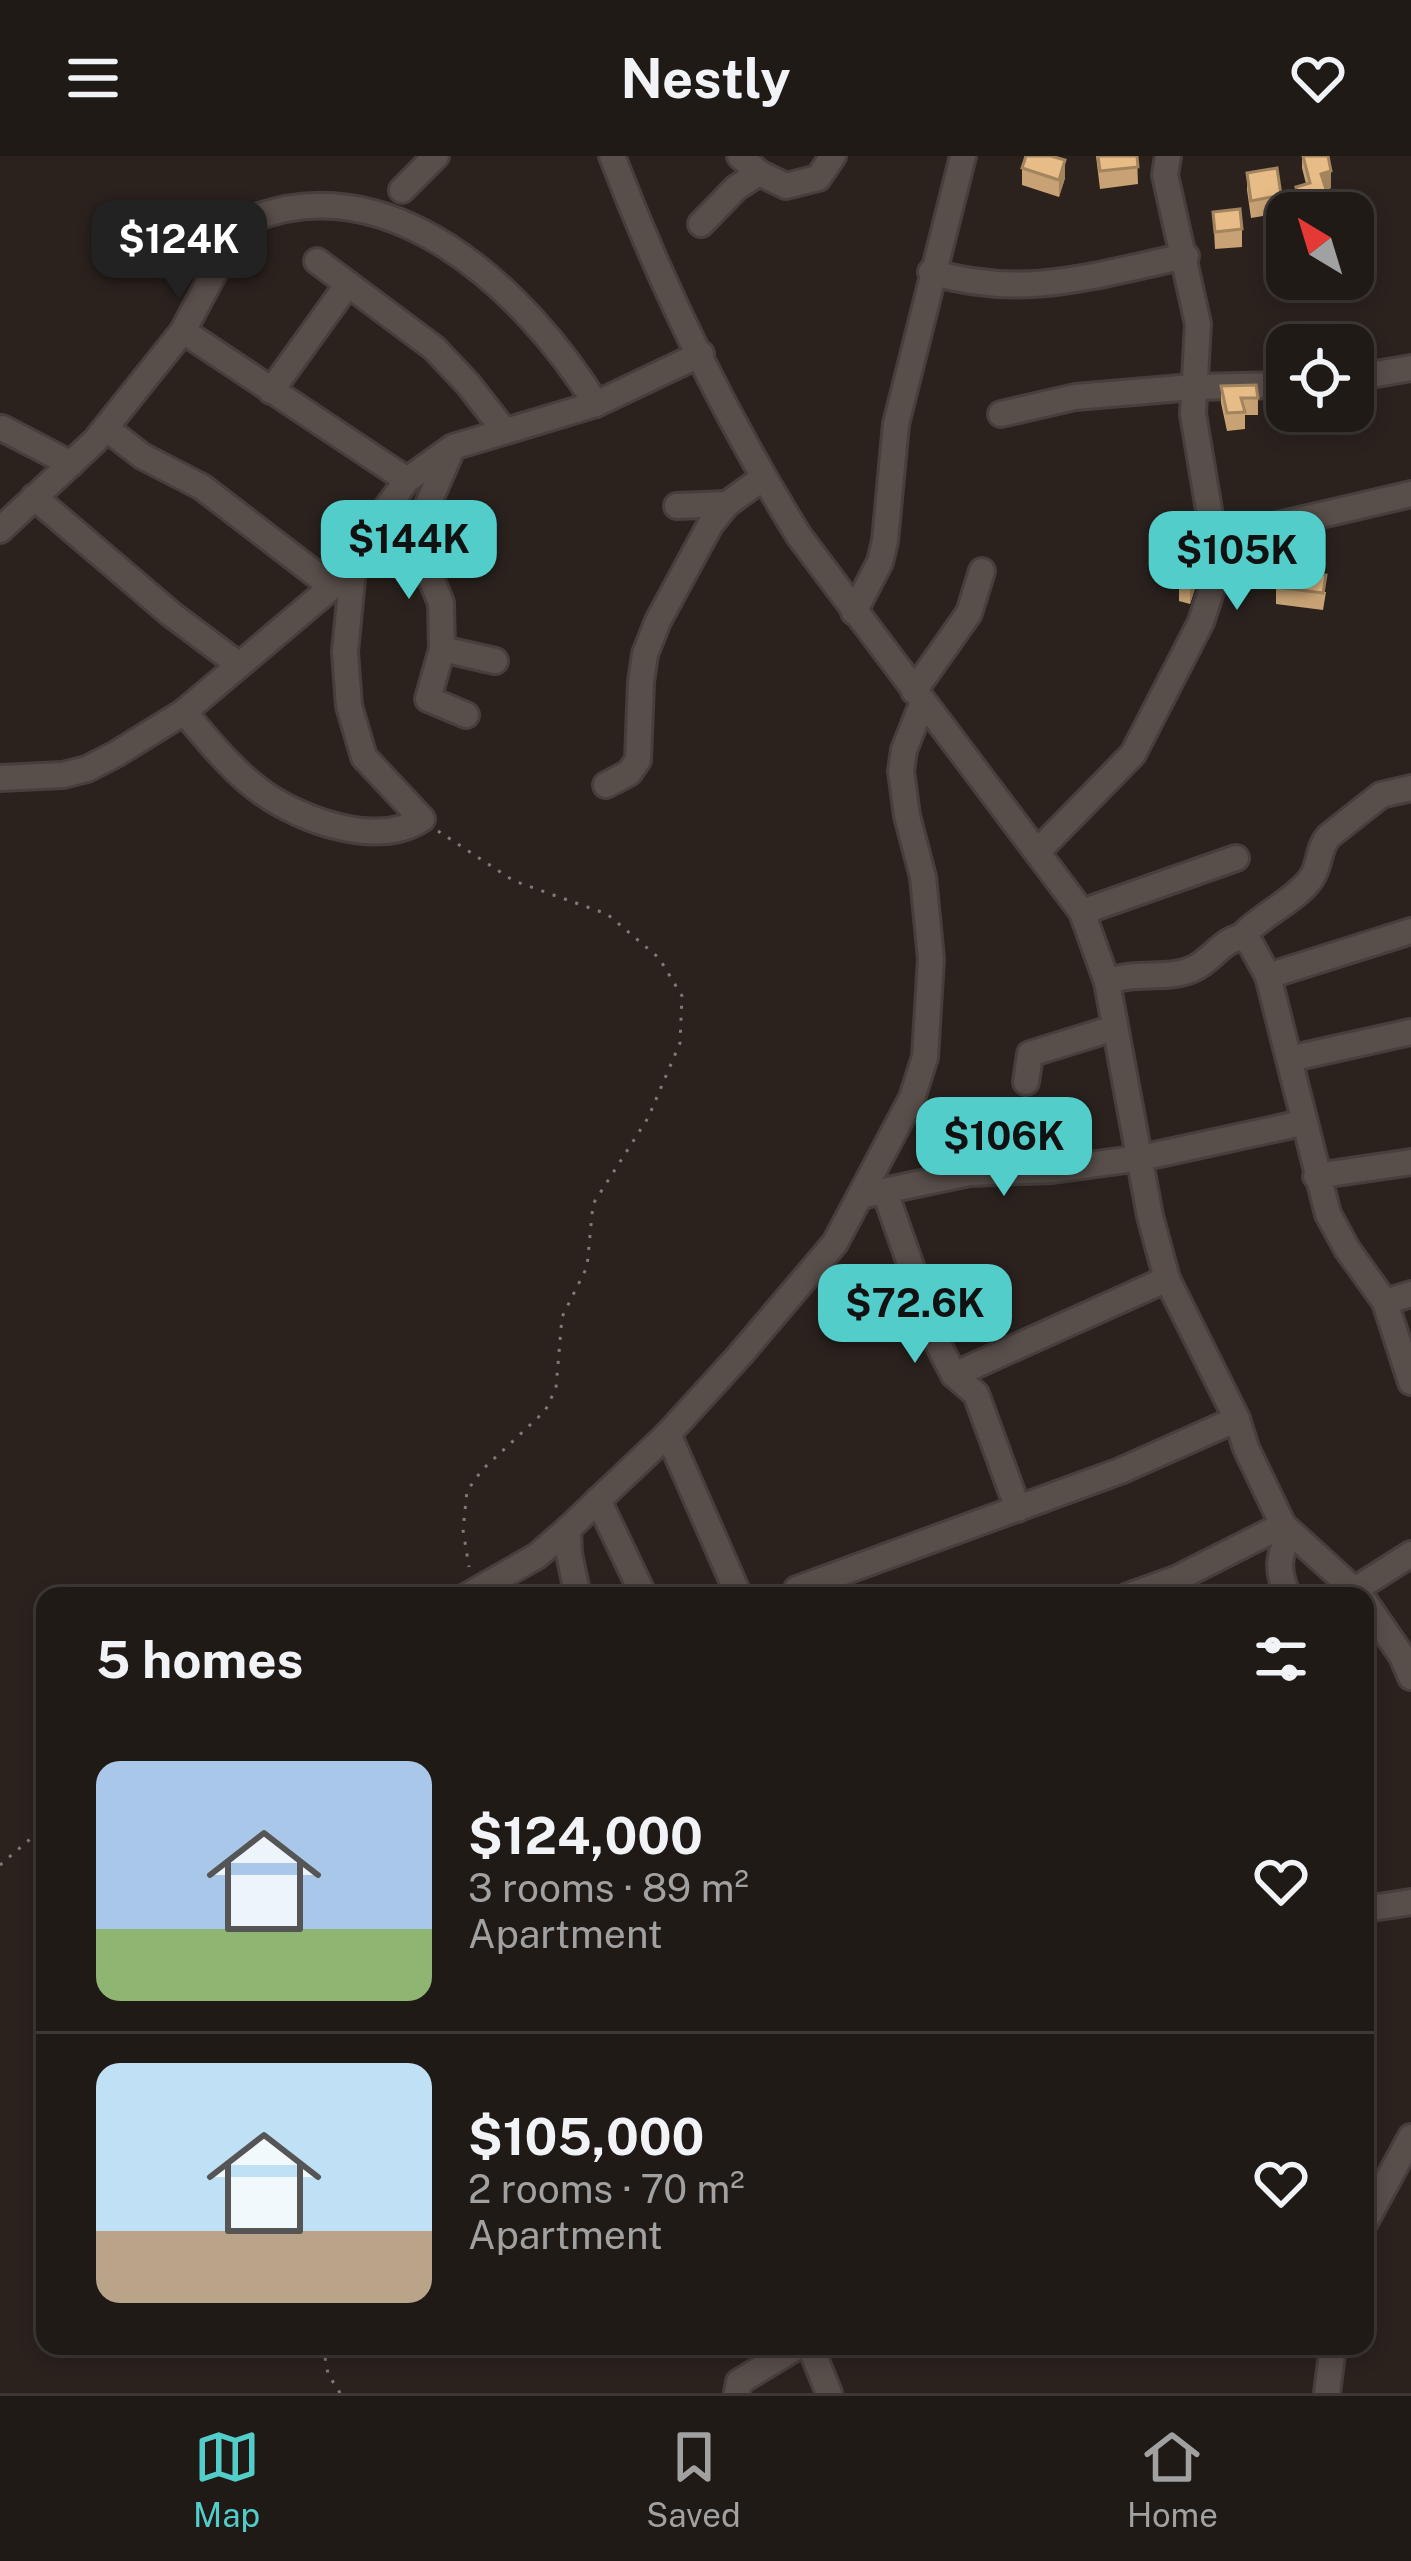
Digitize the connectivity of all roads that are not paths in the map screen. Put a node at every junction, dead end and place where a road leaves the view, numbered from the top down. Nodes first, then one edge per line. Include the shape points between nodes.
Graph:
1 (436, 156) edge
2 (612, 156) edge
3 (740, 156) edge
4 (833, 156) edge
5 (963, 156) edge
6 (1168, 156) edge
7 (760, 173) junction
8 (298, 184) dead end
9 (428, 202) dead end
10 (452, 221) dead end
11 (701, 224) dead end
12 (1186, 256) junction
13 (317, 261) dead end
14 (931, 272) junction
15 (348, 284) junction
16 (182, 332) junction
17 (700, 354) junction
18 (1411, 368) edge
19 (1374, 374) edge
20 (1266, 385) edge
21 (1193, 387) junction
22 (271, 391) junction
23 (596, 404) junction
24 (1001, 414) dead end
25 (2, 428) edge
26 (106, 428) junction
27 (502, 430) junction
28 (453, 447) junction
29 (71, 464) junction
30 (763, 478) junction
31 (407, 480) junction
32 (1411, 494) edge
33 (34, 497) junction
34 (728, 504) junction
35 (677, 506) dead end
36 (0, 530) edge
37 (1214, 540) junction
38 (353, 569) junction
39 (982, 572) dead end
40 (331, 586) junction
41 (854, 612) junction
42 (442, 649) junction
43 (495, 662) dead end
44 (239, 665) junction
45 (919, 696) junction
46 (184, 712) junction
47 (466, 715) dead end
48 (0, 778) edge
49 (606, 784) dead end
50 (1411, 788) edge
51 (1038, 851) junction
52 (1236, 858) dead end
53 (1082, 912) junction
54 (1411, 931) edge
55 (1241, 937) junction
56 (1268, 976) junction
57 (1107, 982) junction
58 (1114, 1028) junction
59 (1411, 1032) edge
60 (1289, 1058) junction
61 (1026, 1082) dead end
62 (1303, 1123) junction
63 (1141, 1158) junction
64 (1411, 1162) edge
65 (1316, 1176) junction
66 (885, 1192) junction
67 (860, 1196) junction
68 (1167, 1279) junction
69 (1411, 1294) edge
70 (1385, 1302) junction
71 (954, 1375) junction
72 (1411, 1382) edge
73 (1237, 1419) junction
74 (668, 1434) junction
75 (598, 1500) junction
76 (1018, 1508) junction
77 (568, 1529) junction
78 (1287, 1529) junction
79 (1411, 1554) edge
80 (468, 1584) edge
81 (576, 1587) edge
82 (640, 1587) edge
83 (735, 1587) edge
84 (802, 1587) edge
85 (1153, 1587) edge
86 (1284, 1587) edge
87 (1351, 1587) edge
88 (1372, 1587) edge
89 (1374, 1615) edge
90 (1411, 1677) edge
91 (1411, 1902) edge
92 (1374, 1908) edge
93 (1411, 2138) edge
94 (1374, 2206) edge
95 (783, 2355) edge
96 (814, 2355) edge
97 (1332, 2355) edge
98 (736, 2393) edge
99 (830, 2393) edge
100 (1327, 2393) edge

1 - 9 street via 394,187
2 - 17 street
3 - 7 street
4 - 7 street via 818,178 786,185
5 - 14 street
6 - 12 street
7 - 11 street
8 - 16 street via 240,224
10 - 23 street via 538,314
12 - 14 street via 1043,285 998,287
12 - 21 street via 1198,324
13 - 15 street
14 - 41 street via 896,424 885,541
15 - 22 street
15 - 27 street via 434,348
16 - 22 street
16 - 26 street
17 - 23 street
17 - 30 street
18 - 19 street
20 - 21 street
21 - 24 street via 1075,397
21 - 37 street
22 - 31 street
23 - 27 street
25 - 29 street
26 - 29 street
26 - 40 street via 202,488
27 - 28 street
28 - 31 street
28 - 42 street via 418,527 418,548 441,603
29 - 33 street
30 - 34 street
30 - 41 street
31 - 38 street
32 - 37 street
33 - 36 street
33 - 44 street
34 - 35 street
34 - 49 street via 690,557 645,654 638,760
37 - 51 street via 1209,602 1150,728
38 - 40 street
38 - 46 street via 349,706 364,757 422,819 404,831 358,830 308,816 262,793
39 - 45 street via 969,614
40 - 44 street
41 - 45 street
42 - 43 street
42 - 47 street via 428,699
44 - 46 street
45 - 51 street
45 - 67 street via 901,771 931,959 925,1057
46 - 48 street via 87,769
50 - 55 street via 1381,795 1329,836 1314,876
51 - 53 street
52 - 53 street
53 - 57 street
54 - 56 street
55 - 56 street
55 - 57 street via 1197,968
56 - 60 street
57 - 58 street
58 - 61 street via 1030,1054
58 - 63 street
59 - 60 street
60 - 62 street
62 - 63 street
62 - 65 street
63 - 66 street via 969,1173
63 - 68 street
64 - 65 street
65 - 70 street via 1337,1234
66 - 67 street
66 - 71 street
67 - 74 street via 823,1261
68 - 71 street
68 - 73 street
69 - 70 street
70 - 72 street
71 - 76 street via 976,1394
73 - 76 street
73 - 78 street
74 - 75 street
74 - 83 street
75 - 77 street
75 - 82 street
76 - 84 street
77 - 80 street via 537,1556
77 - 81 street
78 - 85 street
78 - 86 street via 1278,1560
78 - 87 street
79 - 88 street
89 - 90 street
91 - 92 street
93 - 94 street
95 - 98 street via 739,2382
96 - 99 street
97 - 100 street

